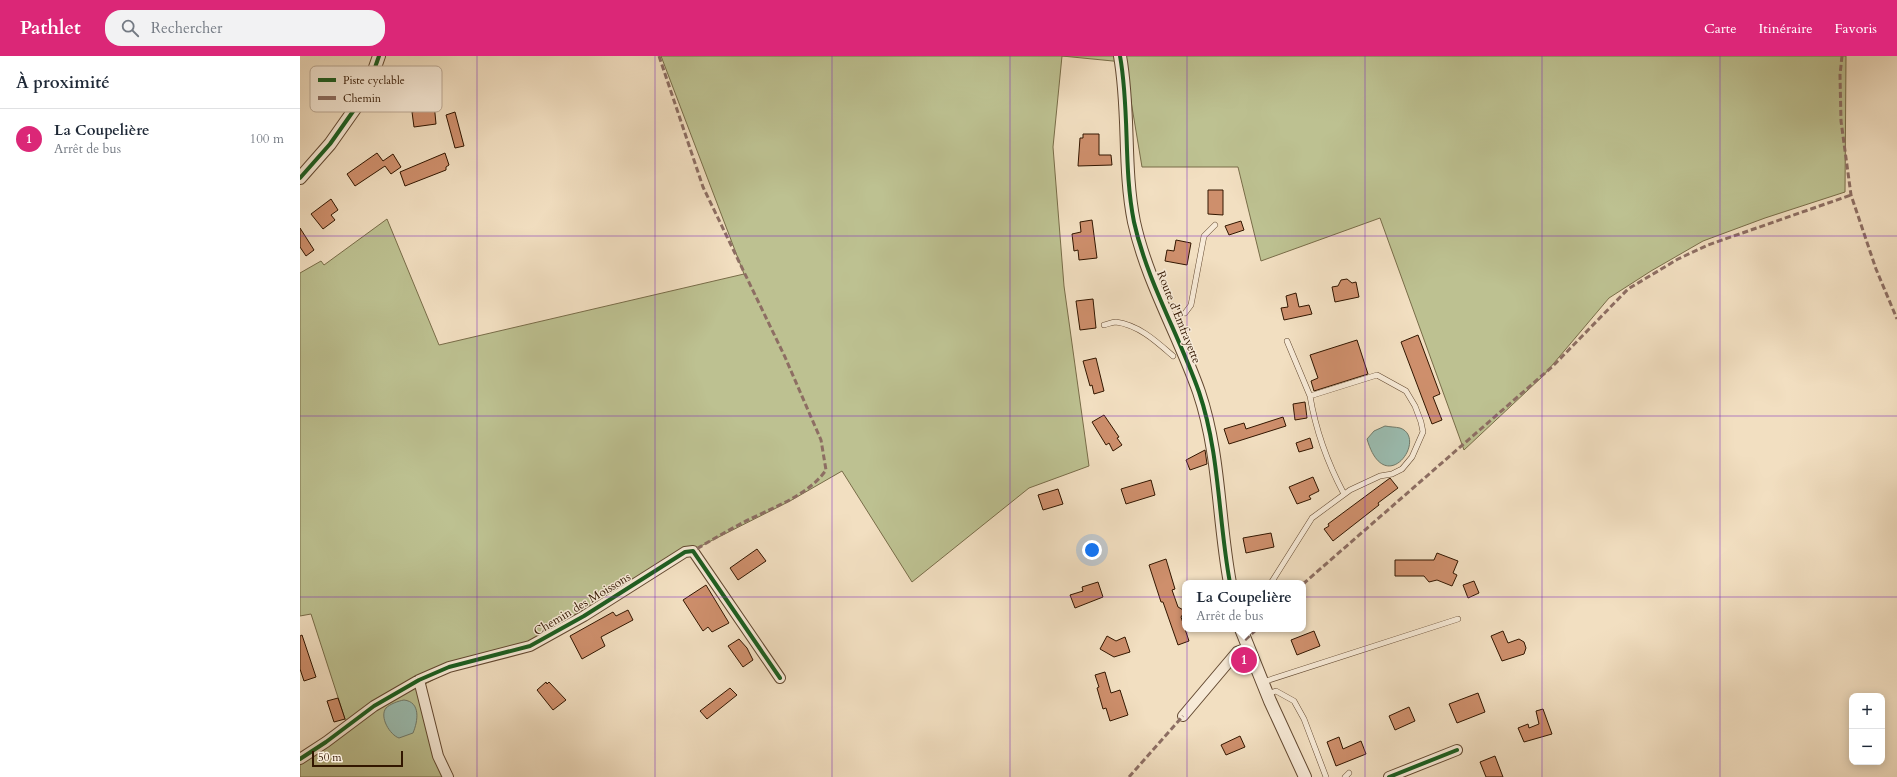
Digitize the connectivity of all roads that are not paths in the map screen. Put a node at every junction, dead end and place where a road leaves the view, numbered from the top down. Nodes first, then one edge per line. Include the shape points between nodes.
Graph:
1 (379, 56) edge
2 (1120, 56) edge
3 (375, 66) edge
4 (353, 112) edge
5 (300, 178) edge
6 (1215, 225) dead end
7 (1185, 313) dead end
8 (1104, 325) dead end
9 (1287, 341) dead end
10 (1173, 356) dead end
11 (1310, 396) junction
12 (1344, 494) junction
13 (1229, 580) edge
14 (1273, 580) edge
15 (1458, 619) dead end
16 (1242, 632) edge
17 (1248, 648) junction
18 (780, 678) dead end
19 (419, 680) junction
20 (1262, 682) junction
21 (1267, 695) junction
22 (1183, 716) dead end
23 (1457, 750) dead end
24 (300, 759) edge
25 (1349, 773) dead end
26 (448, 777) edge
27 (1305, 777) edge
28 (1326, 777) edge
29 (1345, 777) edge
30 (1389, 777) edge

1 - 3 street
2 - 13 street, Route d'Emfrayette via 1125,88 1128,166 1134,222 1147,265 1199,392 1210,433
4 - 5 street via 330,144
6 - 7 lane via 1204,236 1191,305
8 - 10 lane via 1115,322 1138,330 1154,338
9 - 11 lane
11 - 12 lane via 1314,424 1324,453
11 - 12 lane via 1377,375 1406,391 1421,422 1423,432 1419,443 1402,469 1380,476
12 - 14 lane via 1312,518
15 - 20 lane
16 - 17 street
17 - 20 street
17 - 22 street via 1237,652
18 - 19 street, Chemin des Moissons via 693,551 685,552 530,646 456,666
19 - 24 street, Chemin des Moissons via 374,706
19 - 26 street via 438,756
20 - 21 street
21 - 27 street
21 - 28 lane via 1276,691 1294,701 1304,719
23 - 30 street
25 - 29 lane

